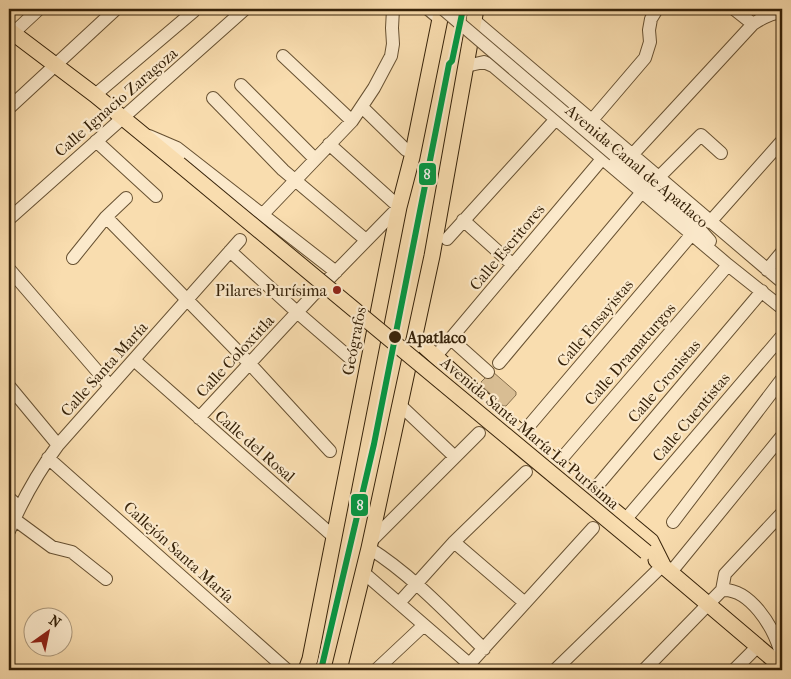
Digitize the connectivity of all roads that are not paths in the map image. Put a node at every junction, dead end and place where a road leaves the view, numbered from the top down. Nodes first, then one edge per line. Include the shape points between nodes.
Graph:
1 (39, 9) edge
2 (116, 9) edge
3 (245, 9) edge
4 (393, 9) edge
5 (428, 9) edge
6 (657, 9) edge
7 (734, 9) edge
8 (194, 11) dead end
9 (442, 12) edge
10 (782, 12) edge
11 (475, 14) edge
12 (753, 24) junction
13 (10, 33) edge
14 (283, 56) dead end
15 (520, 58) junction
16 (56, 64) junction
17 (466, 66) junction
18 (508, 77) junction
19 (241, 84) dead end
20 (95, 95) junction
21 (213, 98) dead end
22 (362, 107) junction
23 (9, 108) edge
24 (123, 118) junction
25 (556, 119) junction
26 (592, 120) junction
27 (352, 121) junction
28 (140, 132) junction
29 (96, 141) junction
30 (782, 141) edge
31 (329, 144) junction
32 (406, 150) dead end
33 (721, 153) dead end
34 (632, 155) junction
35 (608, 157) junction
36 (315, 159) junction
37 (658, 178) junction
38 (294, 180) junction
39 (642, 192) junction
40 (156, 196) dead end
41 (126, 198) dead end
42 (398, 207) junction
43 (263, 214) junction
44 (106, 217) junction
45 (9, 219) edge
46 (463, 220) junction
47 (710, 222) junction
48 (693, 228) junction
49 (447, 239) dead end
50 (240, 240) dead end
51 (366, 240) junction
52 (230, 251) junction
53 (782, 252) edge
54 (73, 258) dead end
55 (513, 265) junction
56 (728, 265) junction
57 (765, 268) junction
58 (9, 269) edge
59 (336, 272) junction
60 (745, 279) junction
61 (782, 282) edge
62 (762, 292) junction
63 (187, 299) junction
64 (782, 308) edge
65 (298, 313) junction
66 (782, 336) edge
67 (415, 338) junction
68 (451, 339) junction
69 (436, 356) junction
70 (350, 358) dead end
71 (134, 360) junction
72 (500, 363) dead end
73 (250, 364) junction
74 (488, 372) dead end
75 (782, 379) edge
76 (9, 386) edge
77 (110, 386) junction
78 (401, 406) junction
79 (199, 418) junction
80 (479, 433) dead end
81 (522, 434) junction
82 (782, 436) edge
83 (58, 446) junction
84 (330, 451) dead end
85 (455, 457) junction
86 (48, 458) junction
87 (557, 464) junction
88 (526, 472) dead end
89 (592, 492) junction
90 (9, 498) edge
91 (16, 513) junction
92 (782, 513) edge
93 (625, 520) junction
94 (673, 522) dead end
95 (593, 528) dead end
96 (9, 531) edge
97 (334, 537) junction
98 (454, 542) junction
99 (370, 545) junction
100 (667, 569) junction
101 (364, 573) junction
102 (106, 579) dead end
103 (416, 584) junction
104 (722, 590) junction
105 (399, 603) junction
106 (525, 603) junction
107 (709, 604) junction
108 (424, 625) junction
109 (758, 646) junction
110 (484, 649) junction
111 (780, 657) edge
112 (280, 668) edge
113 (470, 668) edge
114 (306, 670) edge
115 (339, 670) edge
116 (376, 670) edge
117 (555, 670) edge
118 (644, 670) edge
119 (734, 670) edge

1 - 13 street
2 - 16 street
3 - 24 street, Calle Ignacio Zaragoza
4 - 22 street via 391,56
5 - 9 street
6 - 26 street via 649,30 650,42 645,58
7 - 12 street
8 - 20 street
9 - 35 street, bridge
9 - 42 main road, Geógrafos via 412,157
10 - 12 street
11 - 15 street, Avenida Canal de Apatlaco
11 - 17 main road
12 - 34 street
13 - 16 main road, Avenida Santa María La Purísima
14 - 27 street
15 - 18 street via 510,64
15 - 26 street, Avenida Canal de Apatlaco
16 - 20 main road, Avenida Santa María La Purísima
16 - 23 street
17 - 18 street, Avenida Canal de Apatlaco via 484,62
17 - 67 main road
18 - 25 street, Avenida Canal de Apatlaco
19 - 36 street
20 - 24 main road, Avenida Santa María La Purísima
21 - 38 street
22 - 27 street
22 - 32 street
24 - 28 main road, Avenida Santa María La Purísima
24 - 29 street, Calle Ignacio Zaragoza
25 - 35 street, Avenida Canal de Apatlaco
25 - 46 street
26 - 34 street, Avenida Canal de Apatlaco
27 - 31 street
28 - 43 street, Avenida Santa María La Purísima via 178,148
28 - 100 main road, Avenida Santa María La Purísima, bridge
29 - 40 street
29 - 45 street, Calle Ignacio Zaragoza
30 - 47 street
31 - 36 street
31 - 42 street
33 - 37 street via 701,135
34 - 37 street, Avenida Canal de Apatlaco
35 - 39 street, Avenida Canal de Apatlaco
35 - 48 street
35 - 55 street, Calle Escritores
36 - 38 street
37 - 47 street, Avenida Canal de Apatlaco
38 - 43 street
38 - 51 street
39 - 48 street, Avenida Canal de Apatlaco
39 - 72 street
41 - 44 street
42 - 51 street, Calle Coloxtitla
42 - 97 main road, Geógrafos
43 - 59 street, Avenida Santa María La Purísima
44 - 54 street
44 - 63 street
46 - 49 street
46 - 55 street
47 - 57 street, Avenida Canal de Apatlaco
48 - 56 street, Avenida Canal de Apatlaco
48 - 57 street via 709,231 753,265
48 - 60 street via 738,266
48 - 81 street, Calle Ensayistas
50 - 52 street, Calle Santa María
51 - 59 street, Calle Coloxtitla
52 - 63 street, Calle Santa María
52 - 65 street
53 - 57 street
55 - 68 street, Calle Escritores
56 - 60 street, Avenida Canal de Apatlaco
56 - 87 street, Calle Dramaturgos
57 - 61 street, Avenida Canal de Apatlaco
58 - 77 street
59 - 65 street, Calle Coloxtitla
60 - 62 street, Avenida Canal de Apatlaco
62 - 64 street, Avenida Canal de Apatlaco
62 - 89 street, Calle Cronistas
63 - 71 street, Calle Santa María
63 - 73 street
65 - 70 street
65 - 73 street, Calle Coloxtitla
66 - 93 street, Calle Cuentistas
67 - 69 main road
67 - 78 main road
68 - 69 street, Calle Escritores
68 - 74 street
69 - 81 main road
71 - 77 street, Calle Santa María
71 - 79 street, Calle del Rosal
73 - 79 street, Calle Coloxtitla
73 - 84 street
75 - 94 street
76 - 83 street
77 - 83 street, Calle Santa María
78 - 85 street
78 - 99 main road
79 - 97 street, Calle del Rosal
80 - 85 street
81 - 87 main road
82 - 100 street
83 - 86 street, Calle Santa María
85 - 99 street
86 - 91 street, Calle Santa María
86 - 112 street, Callejón Santa María
87 - 89 main road
88 - 98 street
89 - 93 main road
90 - 91 street
91 - 96 street, Calle Santa María
91 - 102 street via 52,547 72,552
92 - 104 street via 725,574
93 - 100 main road via 651,542
95 - 106 street
97 - 114 main road, Geógrafos
98 - 103 street
98 - 106 street
99 - 101 main road
99 - 103 street
100 - 107 main road, Avenida Santa María La Purísima
100 - 117 street via 652,574
101 - 105 street
101 - 115 main road
103 - 105 street
103 - 110 street
104 - 107 street
104 - 111 street via 734,591 759,611 772,627
105 - 108 street
106 - 110 street
107 - 109 main road, Avenida Santa María La Purísima
107 - 118 street
108 - 113 street
108 - 116 street
109 - 111 main road, Avenida Santa María La Purísima
109 - 119 street
110 - 113 street

